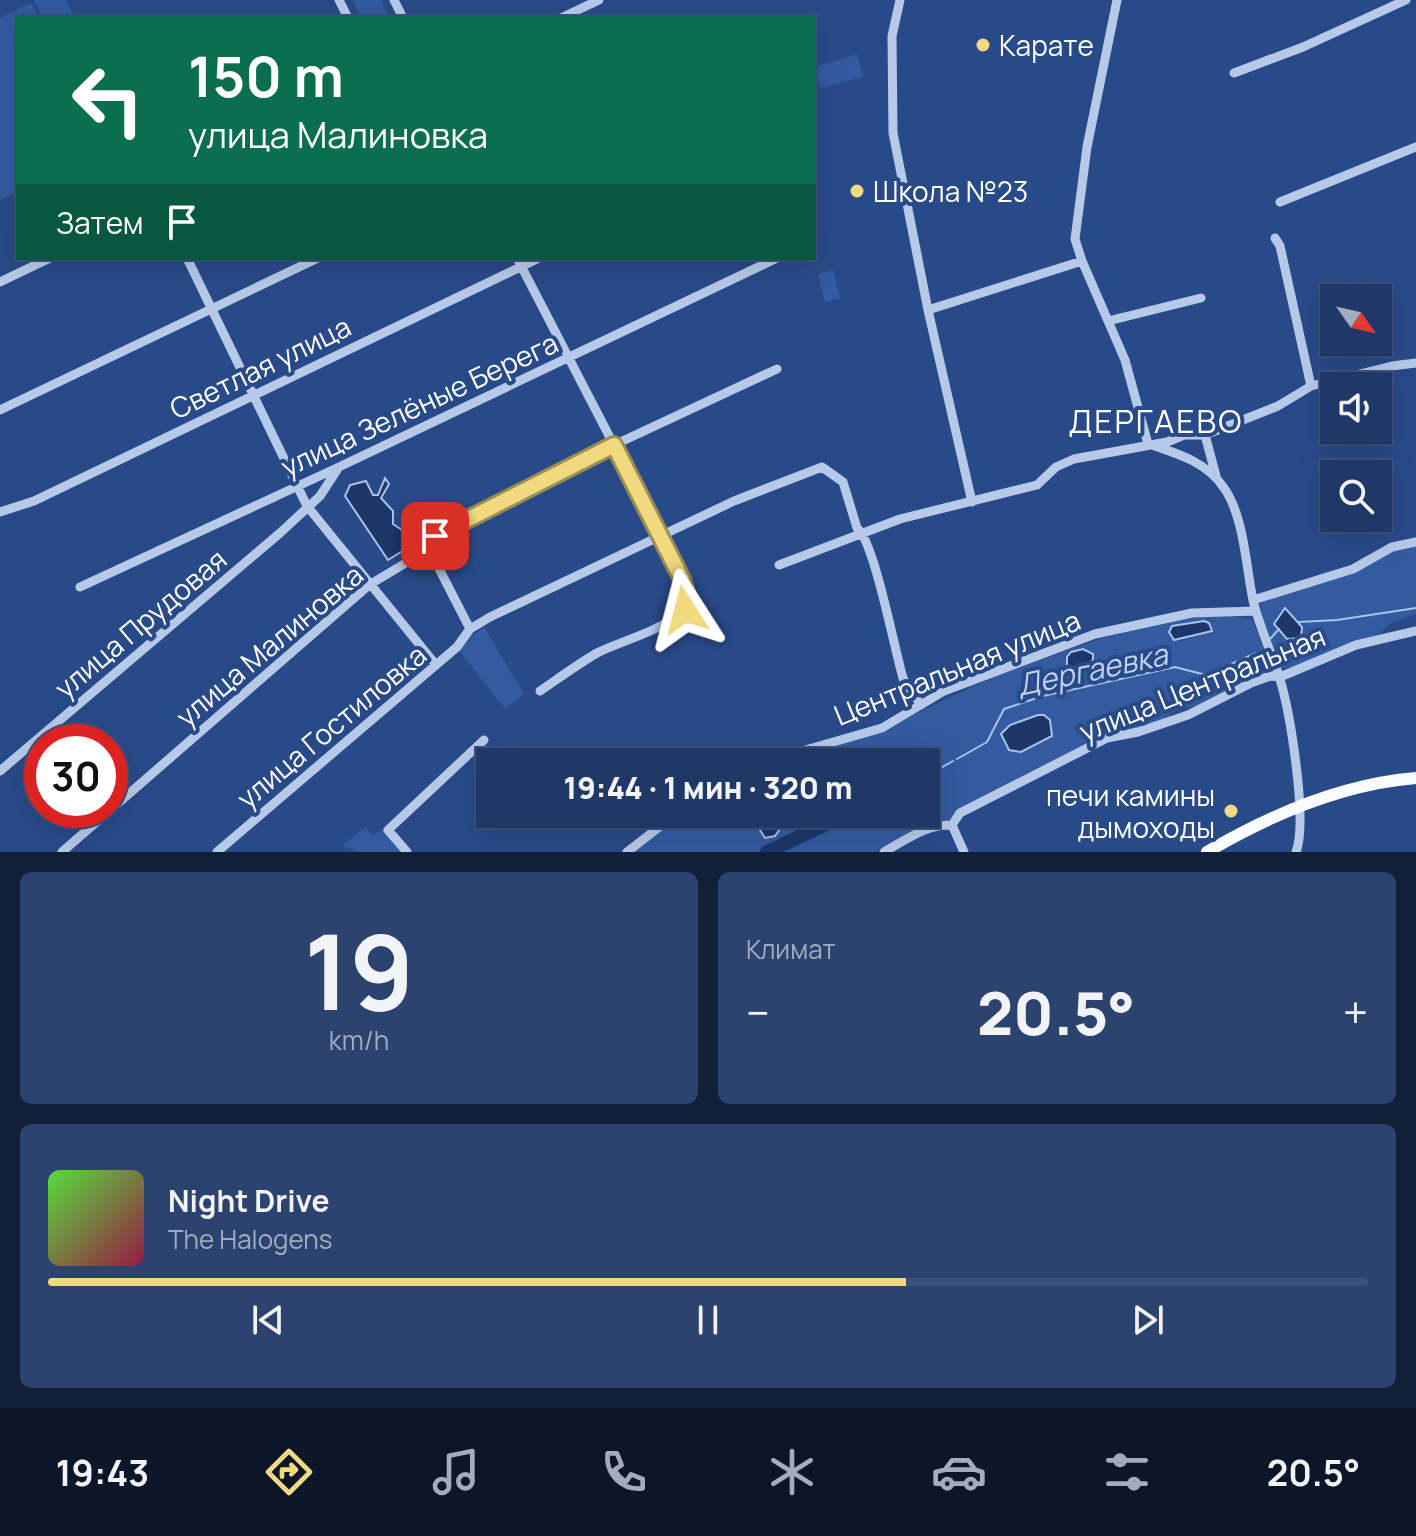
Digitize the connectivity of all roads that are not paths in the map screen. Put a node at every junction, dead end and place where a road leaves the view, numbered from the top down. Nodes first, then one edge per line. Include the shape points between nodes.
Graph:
1 (599, 0) edge
2 (900, 0) edge
3 (1117, 0) edge
4 (1406, 0) edge
5 (565, 16) edge
6 (1234, 73) dead end
7 (1416, 147) edge
8 (1280, 202) dead end
9 (1275, 238) dead end
10 (46, 260) edge
11 (188, 260) edge
12 (314, 260) edge
13 (773, 260) edge
14 (1082, 261) junction
15 (520, 262) edge
16 (0, 282) edge
17 (1201, 298) dead end
18 (213, 309) junction
19 (928, 310) junction
20 (1108, 321) junction
21 (569, 358) junction
22 (1416, 363) edge
23 (777, 369) dead end
24 (1311, 386) junction
25 (254, 394) junction
26 (0, 410) edge
27 (1205, 435) junction
28 (1148, 444) junction
29 (614, 445) junction
30 (339, 467) junction
31 (1216, 476) junction
32 (297, 486) junction
33 (972, 502) junction
34 (307, 506) junction
35 (0, 512) edge
36 (863, 532) junction
37 (661, 536) junction
38 (1416, 542) edge
39 (429, 549) junction
40 (779, 565) dead end
41 (369, 585) junction
42 (80, 587) dead end
43 (1254, 606) junction
44 (470, 629) junction
45 (1416, 631) edge
46 (436, 665) junction
47 (1280, 677) junction
48 (540, 691) dead end
49 (921, 705) junction
50 (484, 740) dead end
51 (812, 748) edge
52 (0, 771) edge
53 (1416, 778) edge
54 (1300, 806) junction
55 (952, 825) junction
56 (658, 828) edge
57 (62, 852) edge
58 (217, 852) edge
59 (407, 852) edge
60 (627, 852) edge
61 (884, 852) edge
62 (964, 852) edge
63 (1207, 852) edge
64 (1296, 852) edge

1 - 5 street
2 - 19 street via 892,36 893,133
3 - 14 street via 1079,194 1075,239
4 - 6 street
7 - 8 street
9 - 24 street
10 - 16 street
11 - 18 street
12 - 18 street
13 - 21 street, улица Зелёные Берега
14 - 19 street
14 - 20 street
15 - 21 street
15 - 25 street, Светлая улица
17 - 20 street
18 - 25 street
18 - 26 street
19 - 33 street
20 - 28 street via 1125,360
21 - 29 street
21 - 30 street, улица Зелёные Берега
22 - 24 street
23 - 29 street, улица Малиновка
24 - 27 street via 1278,406
25 - 32 street
25 - 35 street, Светлая улица via 34,501
27 - 28 street
27 - 31 street
28 - 31 street via 1177,452
28 - 33 street via 1074,459 1037,485
29 - 37 street
29 - 39 street, улица Малиновка via 435,536
30 - 32 street, улица Зелёные Берега
30 - 34 street, улица Прудовая
31 - 43 street via 1236,513
32 - 34 street
32 - 42 street, улица Зелёные Берега
33 - 36 street
34 - 41 street
34 - 52 street, улица Прудовая
36 - 37 street, улица Гостиловка via 857,528 843,482 822,467
36 - 40 street
36 - 49 street via 904,681
37 - 44 street, улица Гостиловка
37 - 48 street via 687,595 685,610 625,644 599,652
38 - 43 street, Центральная улица via 1392,547 1353,569
39 - 41 street, улица Малиновка
39 - 44 street
41 - 46 street
41 - 57 street, улица Малиновка
43 - 47 street
43 - 49 street, Центральная улица via 1095,634 944,691
44 - 46 street, улица Гостиловка
45 - 47 street, улица Центральная via 1356,645
46 - 58 street, улица Гостиловка
47 - 54 street
47 - 55 street, улица Центральная via 1251,683 1188,715 1107,738 960,813
49 - 51 street, Центральная улица via 882,728
50 - 59 street via 388,830
53 - 54 main road
54 - 63 main road
54 - 64 street
55 - 61 street, улица Центральная via 921,830
55 - 62 street
56 - 60 street

